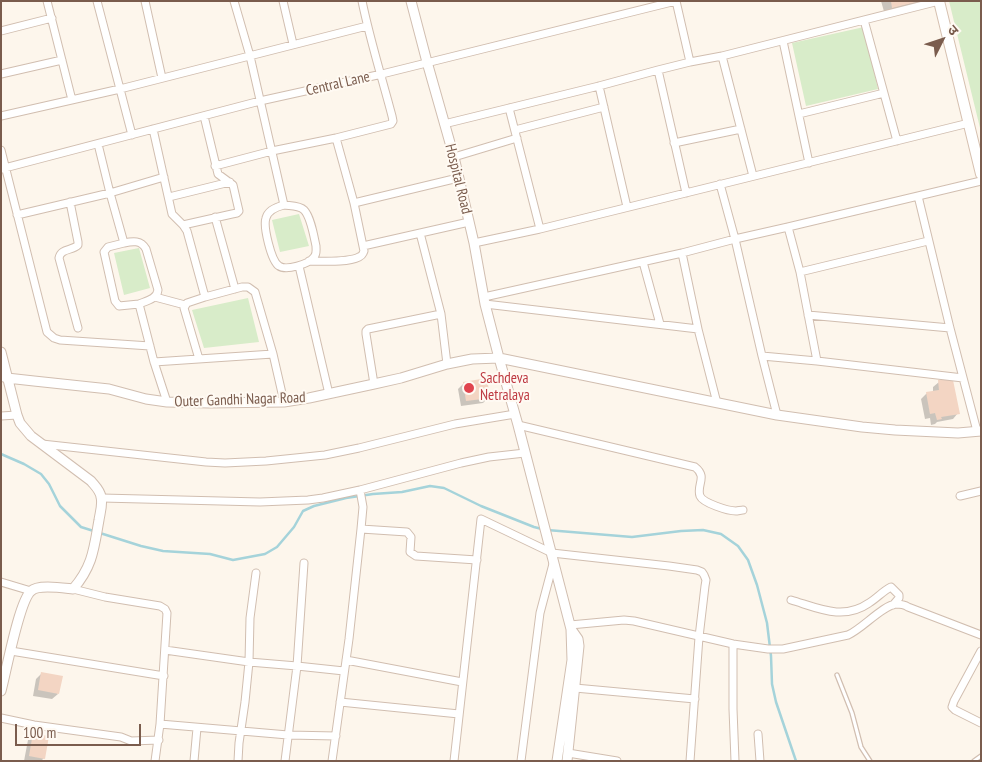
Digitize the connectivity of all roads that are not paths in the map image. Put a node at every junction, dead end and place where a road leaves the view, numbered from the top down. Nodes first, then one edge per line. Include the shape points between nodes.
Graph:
1 (47, 1) edge
2 (97, 1) edge
3 (145, 1) edge
4 (234, 1) edge
5 (282, 1) edge
6 (362, 1) edge
7 (411, 1) edge
8 (676, 1) edge
9 (939, 1) edge
10 (52, 18) junction
11 (864, 20) junction
12 (367, 26) junction
13 (1, 31) edge
14 (782, 41) junction
15 (293, 44) junction
16 (250, 56) junction
17 (722, 56) junction
18 (62, 60) junction
19 (426, 62) junction
20 (690, 62) junction
21 (658, 70) junction
22 (1, 74) edge
23 (382, 74) junction
24 (162, 78) junction
25 (599, 86) junction
26 (120, 89) junction
27 (884, 93) junction
28 (72, 100) junction
29 (260, 101) junction
30 (604, 107) junction
31 (509, 108) junction
32 (799, 114) junction
33 (1, 116) edge
34 (204, 116) junction
35 (444, 124) junction
36 (969, 124) junction
37 (152, 129) junction
38 (741, 129) junction
39 (515, 130) junction
40 (132, 135) junction
41 (336, 138) junction
42 (517, 138) junction
43 (897, 141) junction
44 (674, 142) junction
45 (98, 144) junction
46 (1, 150) edge
47 (272, 151) junction
48 (454, 157) junction
49 (810, 163) junction
50 (216, 166) junction
51 (3, 168) edge
52 (981, 174) edge
53 (753, 176) junction
54 (164, 178) junction
55 (458, 178) junction
56 (981, 181) edge
57 (230, 182) junction
58 (720, 184) junction
59 (686, 193) junction
60 (110, 194) junction
61 (918, 196) junction
62 (169, 197) junction
63 (70, 202) junction
64 (354, 203) junction
65 (284, 206) junction
66 (627, 207) junction
67 (17, 216) junction
68 (215, 218) junction
69 (469, 222) junction
70 (184, 225) junction
71 (788, 227) junction
72 (540, 228) junction
73 (420, 233) junction
74 (735, 239) junction
75 (928, 241) junction
76 (124, 243) junction
77 (474, 243) junction
78 (363, 246) junction
79 (682, 253) junction
80 (309, 261) junction
81 (643, 262) junction
82 (299, 266) junction
83 (800, 272) junction
84 (235, 289) junction
85 (155, 297) junction
86 (205, 297) junction
87 (485, 300) junction
88 (138, 304) junction
89 (185, 305) junction
90 (441, 314) junction
91 (808, 315) junction
92 (660, 324) junction
93 (78, 328) dead end
94 (950, 328) junction
95 (698, 329) junction
96 (150, 346) junction
97 (1, 352) edge
98 (273, 354) junction
99 (762, 356) junction
100 (499, 358) junction
101 (199, 359) junction
102 (817, 361) junction
103 (154, 362) junction
104 (447, 364) junction
105 (4, 377) edge
106 (963, 378) junction
107 (374, 384) junction
108 (329, 394) junction
109 (167, 402) junction
110 (284, 402) junction
111 (717, 403) junction
112 (515, 414) junction
113 (17, 415) junction
114 (777, 415) junction
115 (1, 416) edge
116 (518, 425) junction
117 (979, 431) edge
118 (42, 444) junction
119 (525, 453) junction
120 (981, 491) edge
121 (360, 492) junction
122 (960, 496) dead end
123 (102, 498) junction
124 (743, 510) dead end
125 (361, 530) junction
126 (552, 553) junction
127 (477, 560) junction
128 (304, 563) dead end
129 (256, 573) dead end
130 (1, 582) edge
131 (73, 588) junction
132 (31, 591) junction
133 (792, 600) dead end
134 (893, 605) junction
135 (571, 627) junction
136 (981, 635) edge
137 (699, 637) junction
138 (733, 644) junction
139 (165, 650) junction
140 (981, 651) edge
141 (7, 656) edge
142 (346, 660) junction
143 (249, 662) junction
144 (297, 666) junction
145 (344, 671) junction
146 (837, 675) dead end
147 (164, 676) junction
148 (462, 682) junction
149 (575, 688) junction
150 (1, 691) edge
151 (695, 699) junction
152 (340, 702) junction
153 (458, 714) junction
154 (1, 718) edge
155 (981, 723) edge
156 (160, 724) junction
157 (197, 728) junction
158 (240, 730) junction
159 (758, 734) dead end
160 (288, 735) junction
161 (336, 736) junction
162 (159, 740) junction
163 (568, 757) edge
164 (155, 761) edge
165 (194, 761) edge
166 (238, 761) edge
167 (285, 761) edge
168 (332, 761) edge
169 (454, 761) edge
170 (521, 761) edge
171 (558, 761) edge
172 (617, 761) edge
173 (690, 761) edge
174 (735, 761) edge
175 (760, 761) edge
176 (870, 761) edge

1 - 10 street
2 - 26 street
3 - 24 street
4 - 16 street
5 - 15 street
6 - 12 street
7 - 19 street, Hospital Road
8 - 19 street, Central Lane
8 - 20 street
9 - 11 street
9 - 36 main road
10 - 13 street
10 - 18 street
11 - 14 street
11 - 27 street
12 - 15 street
12 - 23 street
14 - 17 street
14 - 32 street
15 - 16 street
16 - 24 street
16 - 29 street
17 - 20 street
17 - 38 street
18 - 22 street
18 - 28 street
19 - 23 street, Central Lane
19 - 35 street, Hospital Road
20 - 21 street
21 - 25 street
21 - 44 street
23 - 29 street, Central Lane
23 - 41 street via 391,124
24 - 26 street
25 - 30 street
25 - 31 street
26 - 28 street
26 - 40 street
27 - 32 street
27 - 43 street
28 - 33 street
29 - 34 street, Central Lane
29 - 47 street
30 - 39 street
30 - 66 street
31 - 35 street
31 - 39 street
32 - 49 street
34 - 37 street, Central Lane
34 - 50 street
35 - 48 street, Hospital Road
36 - 43 street
36 - 52 main road
37 - 40 street, Central Lane
37 - 54 street
38 - 44 street
38 - 53 street
39 - 42 street
40 - 45 street, Central Lane
41 - 47 street
41 - 64 street
42 - 48 street
42 - 72 street
43 - 49 street
44 - 59 street
45 - 51 street, Central Lane
45 - 60 street
46 - 51 street
47 - 50 street
47 - 65 street
48 - 55 street, Hospital Road
49 - 53 street
50 - 57 street via 218,174
51 - 67 street
53 - 58 street
54 - 60 street
54 - 62 street
55 - 64 street
55 - 69 street, Hospital Road
56 - 61 street
57 - 62 street
57 - 68 street via 239,211
58 - 59 street
58 - 74 street
59 - 66 street
60 - 63 street
60 - 76 street
61 - 71 street
61 - 75 street
62 - 70 street via 172,214
63 - 67 street
63 - 93 street via 78,245 63,251 59,258
64 - 78 street
65 - 80 street via 298,207 308,217 316,246 316,256
65 - 82 street via 272,210 266,218 272,256 278,266
66 - 72 street
67 - 96 street via 50,335 60,340
68 - 70 street
68 - 84 street
69 - 73 street
69 - 77 street, Hospital Road
70 - 86 street
71 - 74 street
71 - 83 street
72 - 77 street
73 - 78 street
73 - 90 street
74 - 79 street
74 - 99 street
75 - 83 street
75 - 94 street
76 - 85 street via 136,241 144,245 158,290
76 - 88 street via 108,247 104,252 115,300 119,306
77 - 87 street, Hospital Road
78 - 80 street via 363,254 357,258
79 - 81 street
79 - 95 street
80 - 82 street
81 - 87 street
81 - 92 street
82 - 108 street
83 - 91 street
84 - 86 street
84 - 98 street via 248,287 255,292
85 - 88 street
85 - 89 street
86 - 89 street
87 - 92 street
87 - 100 street, Hospital Road
88 - 96 street
89 - 101 street
90 - 104 street
90 - 107 street via 366,331
91 - 94 street
91 - 102 street
92 - 95 street
94 - 106 street
95 - 111 street
96 - 103 street
97 - 105 street
98 - 101 street
98 - 110 street
99 - 102 street
99 - 114 street
100 - 104 street, Outer Gandhi Nagar Road
100 - 111 street, Outer Gandhi Nagar Road
100 - 112 street, Hospital Road
101 - 103 street
102 - 106 street
103 - 109 street
104 - 107 street, Outer Gandhi Nagar Road
105 - 109 street, Outer Gandhi Nagar Road via 93,386
105 - 113 street
106 - 117 street
107 - 108 street, Outer Gandhi Nagar Road
108 - 110 street, Outer Gandhi Nagar Road
109 - 110 street, Outer Gandhi Nagar Road
111 - 114 street, Outer Gandhi Nagar Road
112 - 116 street, Hospital Road
112 - 118 street via 454,424 325,455 266,461 206,462
113 - 115 street
113 - 118 street via 26,430
114 - 117 street, Outer Gandhi Nagar Road via 895,430
116 - 119 street, Hospital Road
116 - 124 street via 695,467 702,476 699,493 704,501 731,511
118 - 123 street via 91,481
119 - 121 street via 461,463
119 - 126 street, Hospital Road
120 - 122 street
121 - 123 street via 278,502
121 - 125 street via 363,507
123 - 131 street via 88,568
125 - 127 street via 407,532 411,537 410,552 416,556
125 - 142 street
126 - 127 street via 481,520
126 - 135 street, Hospital Road
126 - 137 street via 702,572 706,580
126 - 170 street via 540,613
127 - 148 street
128 - 144 street
129 - 143 street
130 - 132 street
131 - 132 street via 38,587
131 - 139 street via 165,609
132 - 141 street via 24,600
133 - 134 street via 842,613 863,607 891,587 899,598
134 - 136 street via 908,606
134 - 138 street via 848,635 783,649
135 - 137 street via 624,620
135 - 149 street via 579,646
135 - 171 street via 572,660
137 - 138 street
137 - 151 street
138 - 174 street
139 - 143 street
139 - 147 street
140 - 155 street via 952,707
141 - 147 street
141 - 150 street
142 - 145 street
142 - 148 street
143 - 144 street
143 - 158 street
144 - 145 street
144 - 160 street
145 - 152 street
146 - 176 lane via 861,747
147 - 156 street
148 - 153 street
149 - 151 street
149 - 163 street
151 - 173 street
152 - 153 street
152 - 161 street
153 - 169 street
154 - 162 street via 131,741
156 - 157 street
156 - 162 street
157 - 158 street
157 - 165 street
158 - 160 street
158 - 166 street
159 - 175 street
160 - 161 street
160 - 167 street
161 - 168 street
162 - 164 street
163 - 172 street

